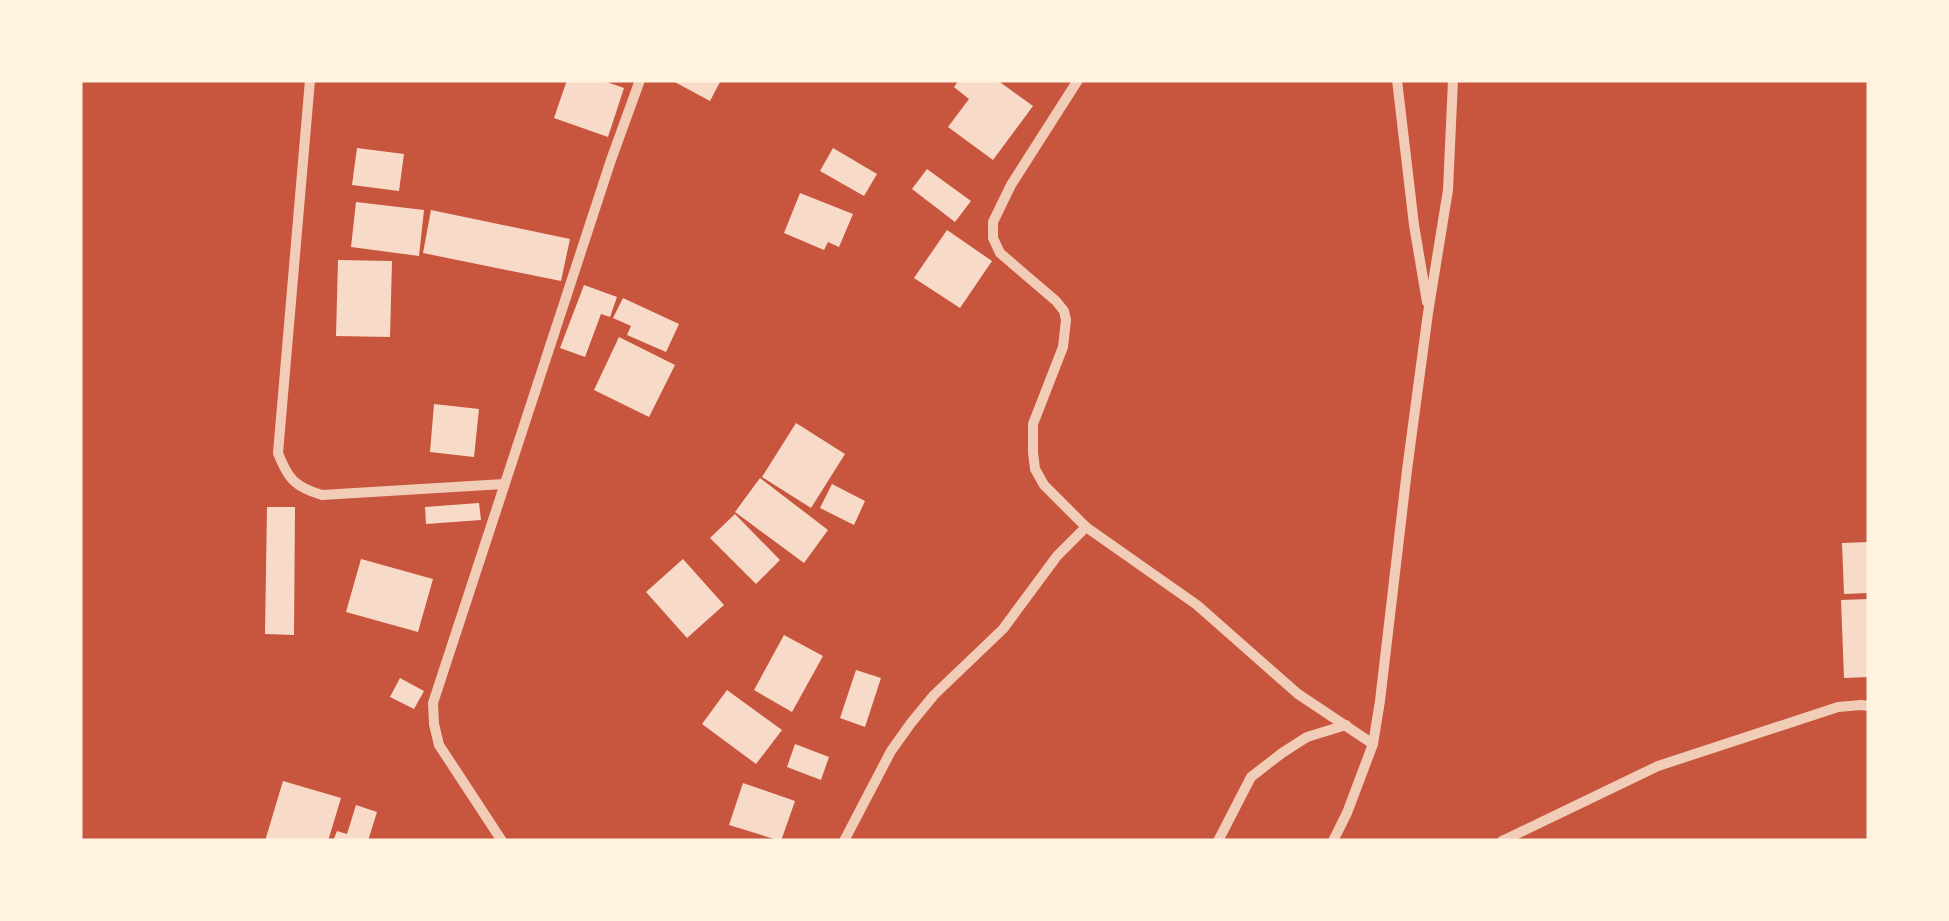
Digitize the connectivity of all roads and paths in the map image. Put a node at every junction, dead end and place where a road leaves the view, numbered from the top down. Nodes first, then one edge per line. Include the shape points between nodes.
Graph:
1 (310, 80) edge
2 (640, 80) edge
3 (1078, 80) edge
4 (1397, 80) edge
5 (1453, 80) edge
6 (1428, 313) junction
7 (504, 484) junction
8 (1086, 527) junction
9 (1869, 706) edge
10 (1346, 725) junction
11 (1373, 744) junction
12 (502, 841) edge
13 (844, 841) edge
14 (1218, 841) edge
15 (1333, 841) edge
16 (1502, 841) edge

1 - 7 street via 278,452 285,470 302,489 322,495
2 - 7 street
3 - 8 street via 1001,203 993,238 1000,253 1064,311 1062,346 1033,424 1033,452 1044,484
4 - 6 street
5 - 6 street via 1448,190
6 - 11 street
7 - 12 street via 433,703 439,745
8 - 10 street via 1197,604 1298,694
8 - 13 street via 1003,629 911,723
9 - 16 street via 1838,706 1658,766
10 - 11 street
10 - 14 street via 1307,736 1251,777
11 - 15 street

